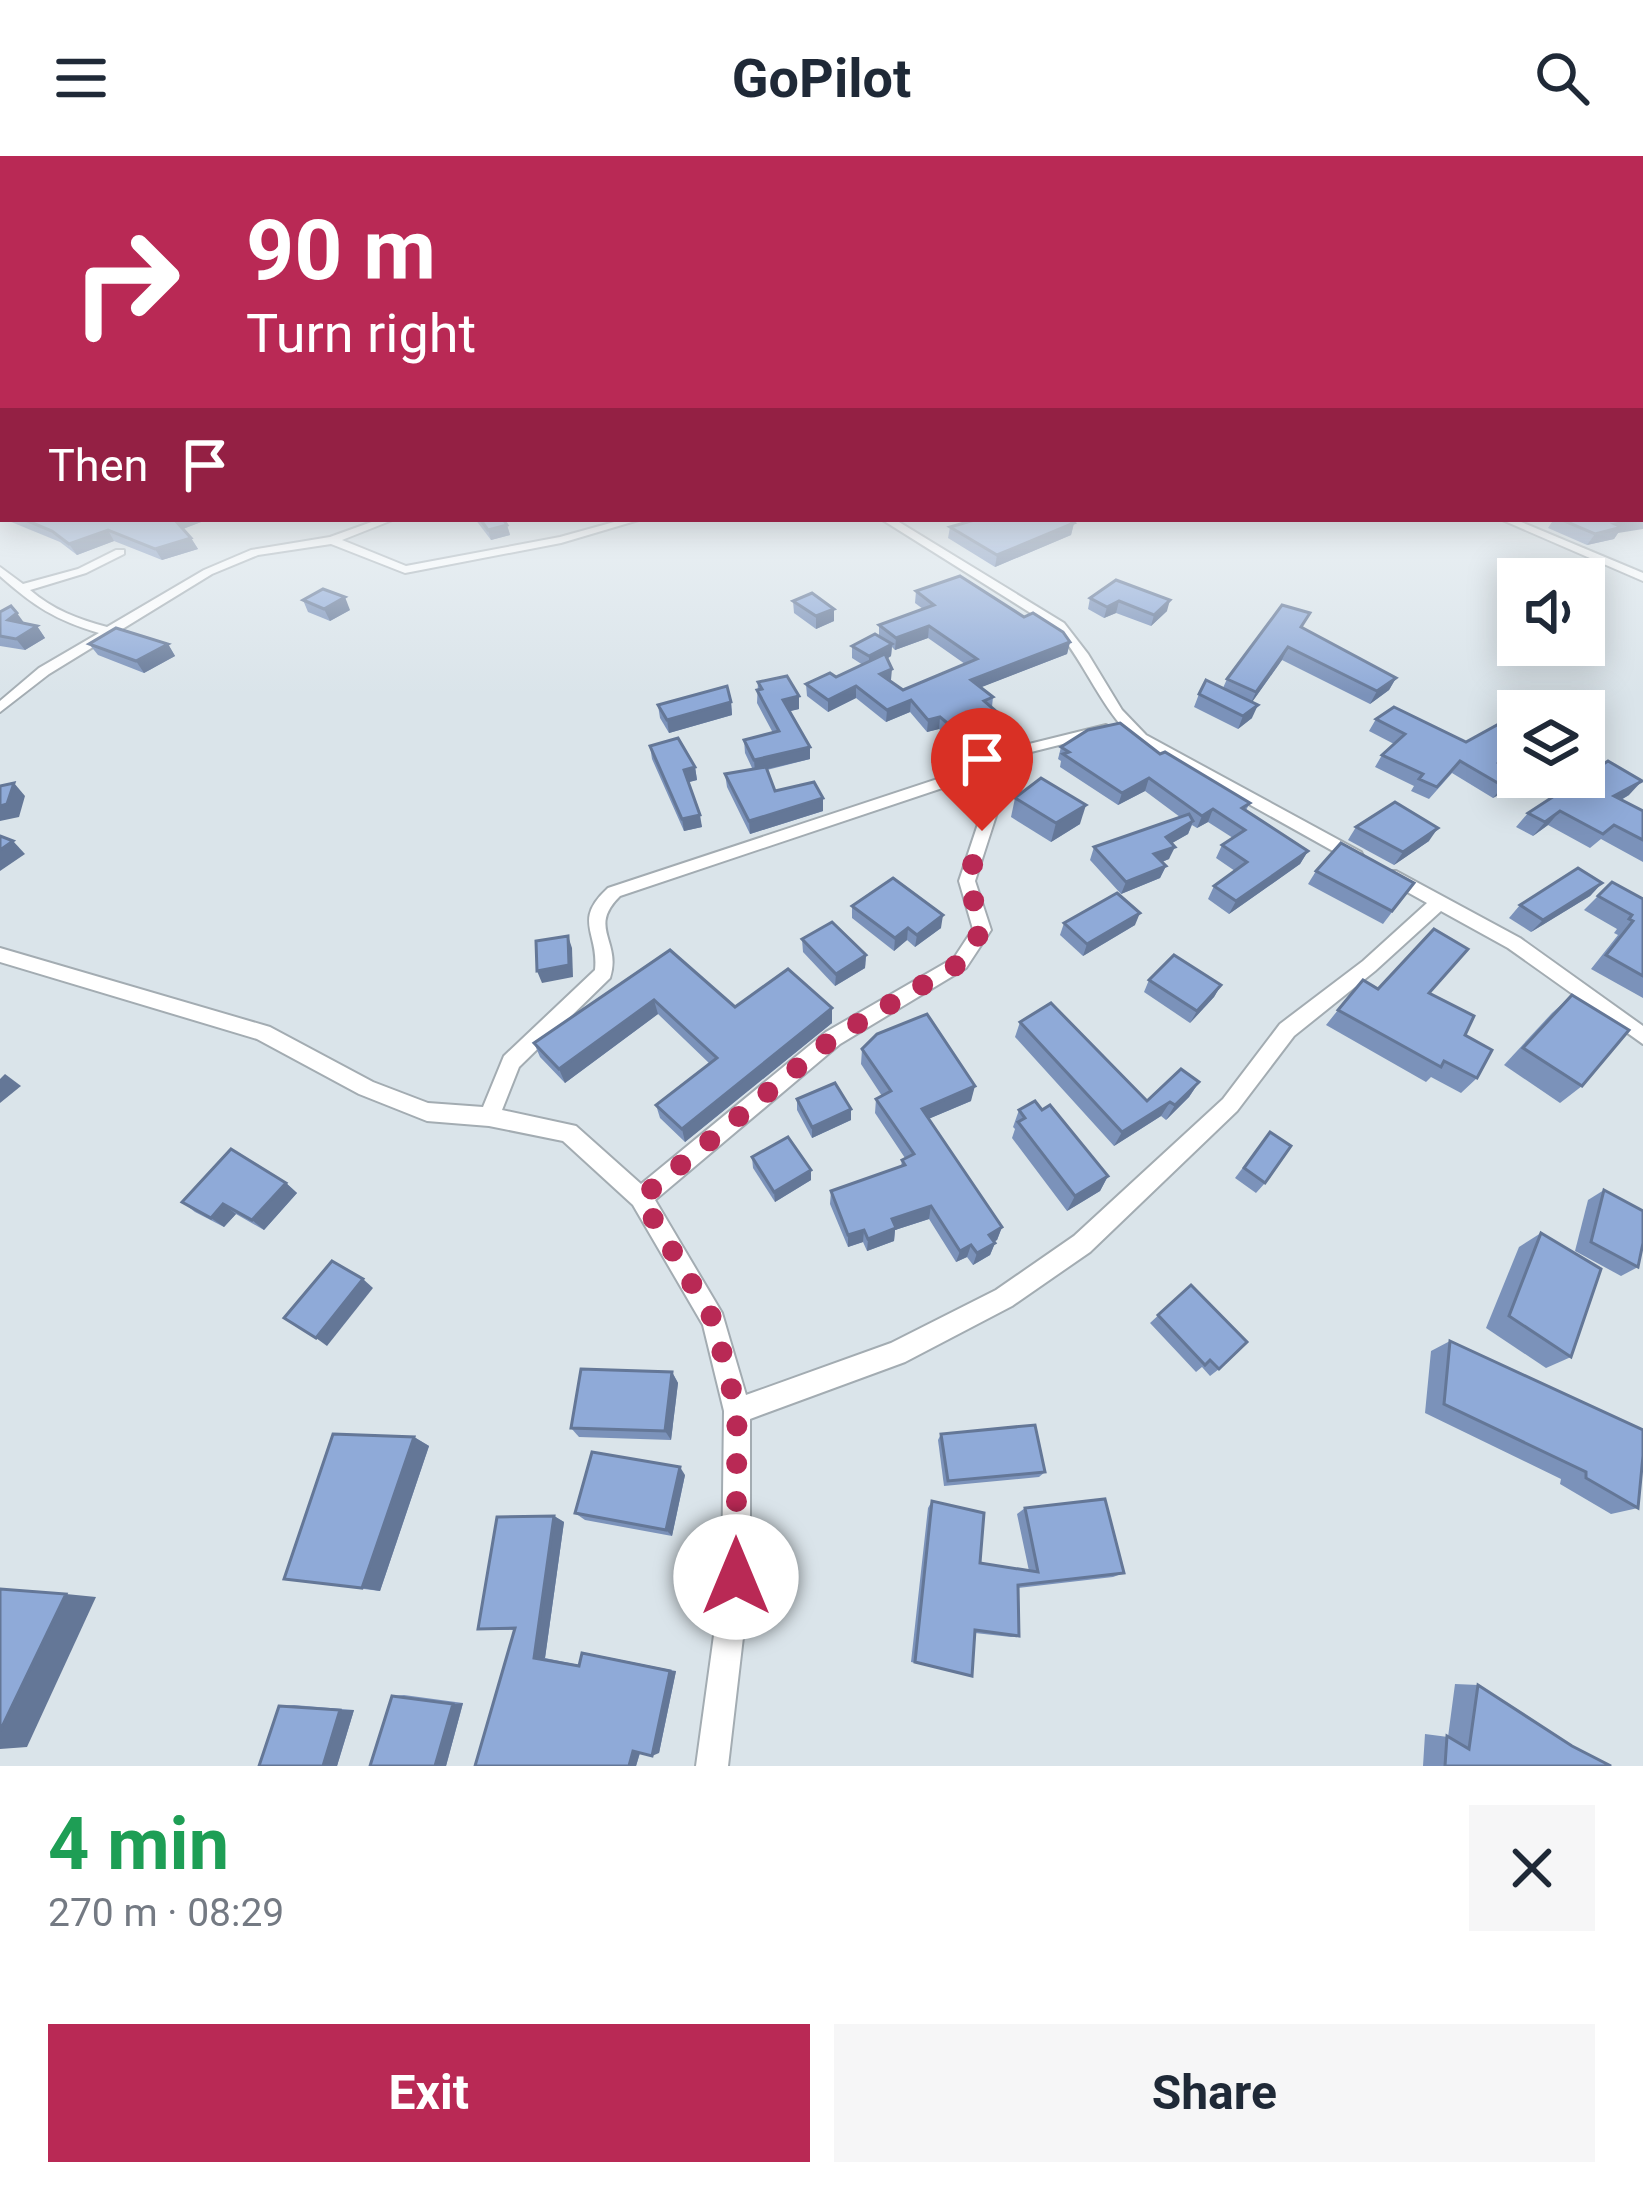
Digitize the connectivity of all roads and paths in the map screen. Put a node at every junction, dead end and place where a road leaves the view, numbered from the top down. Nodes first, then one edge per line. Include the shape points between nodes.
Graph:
1 (299, 545) edge
2 (344, 545) edge
3 (534, 545) edge
4 (928, 545) edge
5 (1567, 545) edge
6 (120, 553) dead end
7 (0, 570) edge
8 (1643, 577) edge
9 (23, 588) junction
10 (110, 632) junction
11 (0, 708) edge
12 (1124, 725) junction
13 (1006, 761) junction
14 (1439, 902) junction
15 (0, 955) edge
16 (1643, 1036) edge
17 (489, 1117) junction
18 (641, 1198) junction
19 (737, 1411) junction
20 (712, 1766) edge

1 - 10 street via 208,572
2 - 3 street via 405,570
4 - 12 street via 1060,626
5 - 8 street
6 - 9 street
7 - 9 street
9 - 10 street via 67,620
10 - 11 street
12 - 13 street
12 - 14 street
13 - 17 street via 614,892 596,913 604,973 511,1062
13 - 18 street via 968,881 980,918 977,943 960,963 833,1038
14 - 16 street via 1514,943
14 - 19 street via 1287,1030 1229,1105 1082,1244 1004,1298 896,1353
15 - 17 street via 263,1033 427,1112
17 - 18 street via 569,1133
18 - 19 street via 714,1321
19 - 20 street via 736,1577

